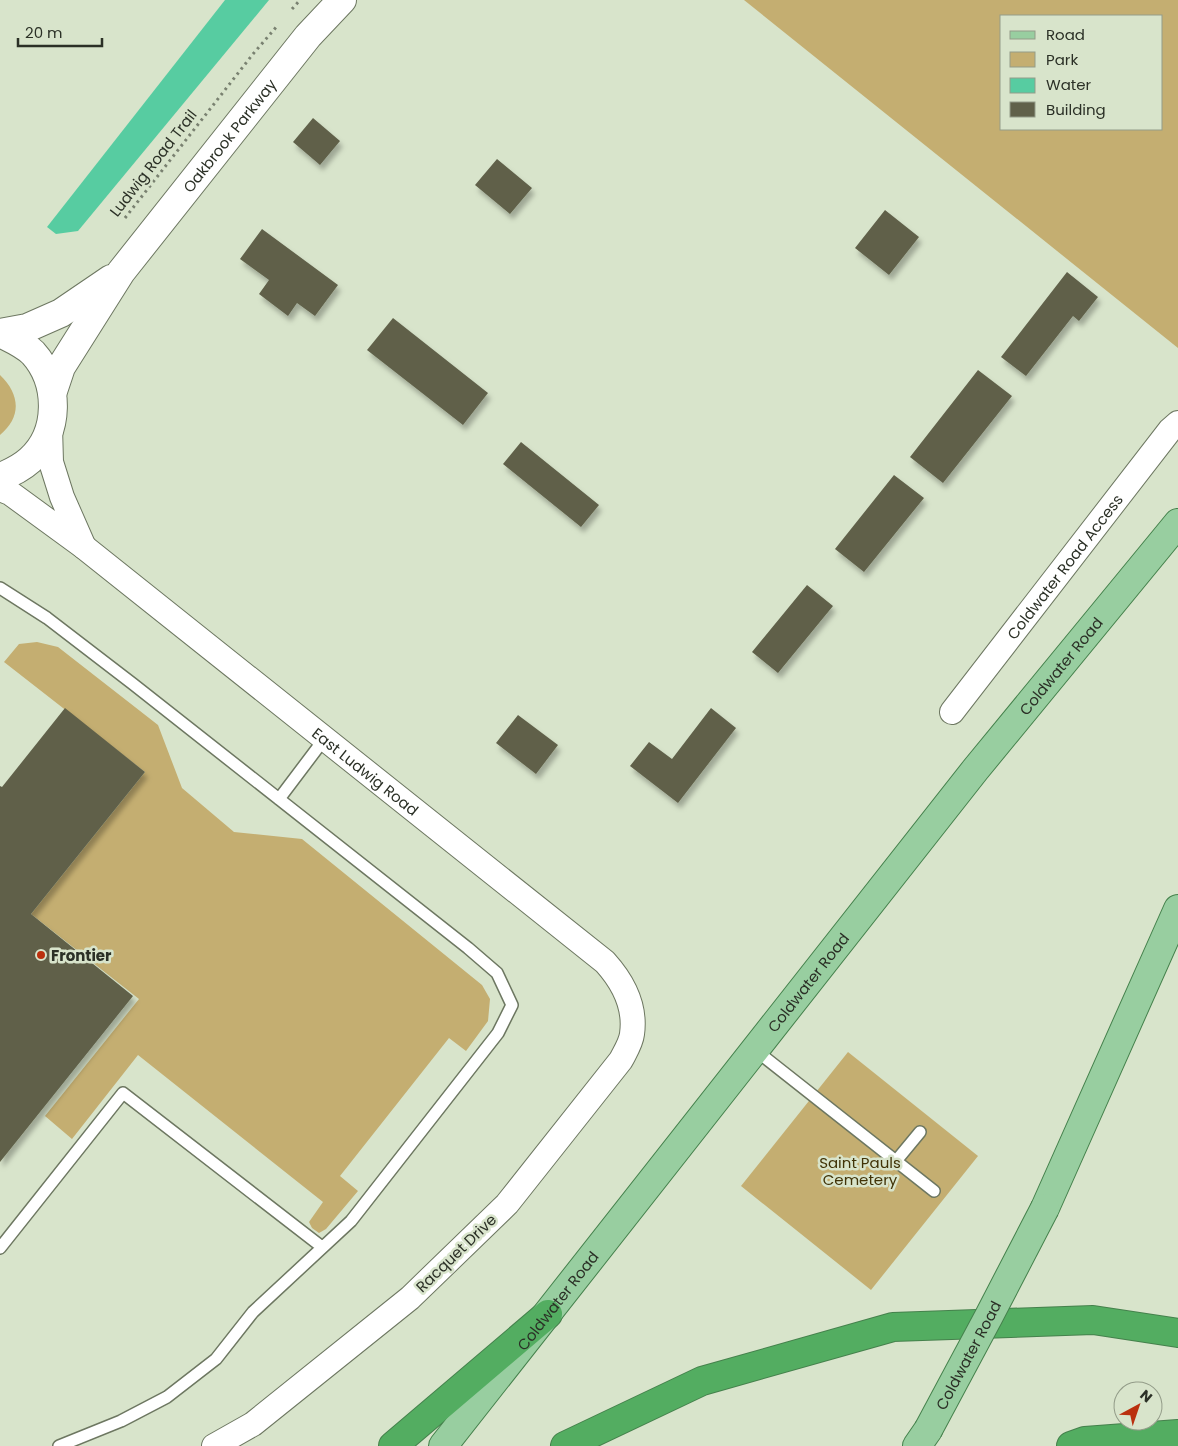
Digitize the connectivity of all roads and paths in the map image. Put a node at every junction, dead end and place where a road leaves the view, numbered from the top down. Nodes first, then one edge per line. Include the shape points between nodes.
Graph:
1 (300, 0) edge
2 (342, 0) edge
3 (288, 14) dead end
4 (282, 20) dead end
5 (120, 225) dead end
6 (121, 272) junction
7 (0, 333) edge
8 (53, 391) junction
9 (1178, 424) edge
10 (50, 427) junction
11 (0, 478) edge
12 (0, 489) edge
13 (1178, 523) edge
14 (84, 547) junction
15 (0, 588) edge
16 (952, 712) dead end
17 (325, 738) junction
18 (279, 799) junction
19 (1178, 909) edge
20 (631, 1007) joint
21 (754, 1049) junction
22 (920, 1132) dead end
23 (896, 1161) junction
24 (934, 1191) dead end
25 (322, 1247) junction
26 (0, 1248) edge
27 (548, 1314) junction
28 (1178, 1333) edge
29 (1178, 1434) edge
30 (922, 1438) edge
31 (59, 1446) edge
32 (214, 1446) edge
33 (393, 1446) edge
34 (444, 1446) edge
35 (565, 1446) edge
36 (1071, 1446) edge

1 - 3 path
2 - 6 main road, Oakbrook Parkway via 308,36
4 - 5 path, Ludwig Road Trail
6 - 7 main road, Oakbrook Parkway via 61,313 28,328
6 - 8 main road, Oakbrook Parkway via 62,367
7 - 8 main road via 32,353 44,368
8 - 10 main road
9 - 16 street, Coldwater Road Access via 1170,430
10 - 11 main road via 43,445 30,460
10 - 14 street, East Ludwig Road via 51,462 62,498
12 - 14 street, East Ludwig Road
13 - 21 main road, Coldwater Road via 975,770
14 - 17 street, East Ludwig Road
15 - 18 lane via 47,618
17 - 18 lane
17 - 20 street, East Ludwig Road via 605,962 619,978
18 - 25 lane via 497,973 512,1005 498,1033 427,1125 350,1221
19 - 30 main road, Coldwater Road, bridge via 1045,1208
20 - 32 street, Racquet Drive via 632,1035 622,1060 507,1204 410,1298 253,1424
21 - 23 lane
21 - 27 main road, Coldwater Road
22 - 23 lane
23 - 24 lane
25 - 26 lane via 123,1093
25 - 31 lane via 253,1312 216,1358 167,1397 121,1421
27 - 33 highway
27 - 34 main road, Coldwater Road
28 - 35 highway via 1093,1320 893,1326 702,1381
29 - 36 highway via 1086,1441

